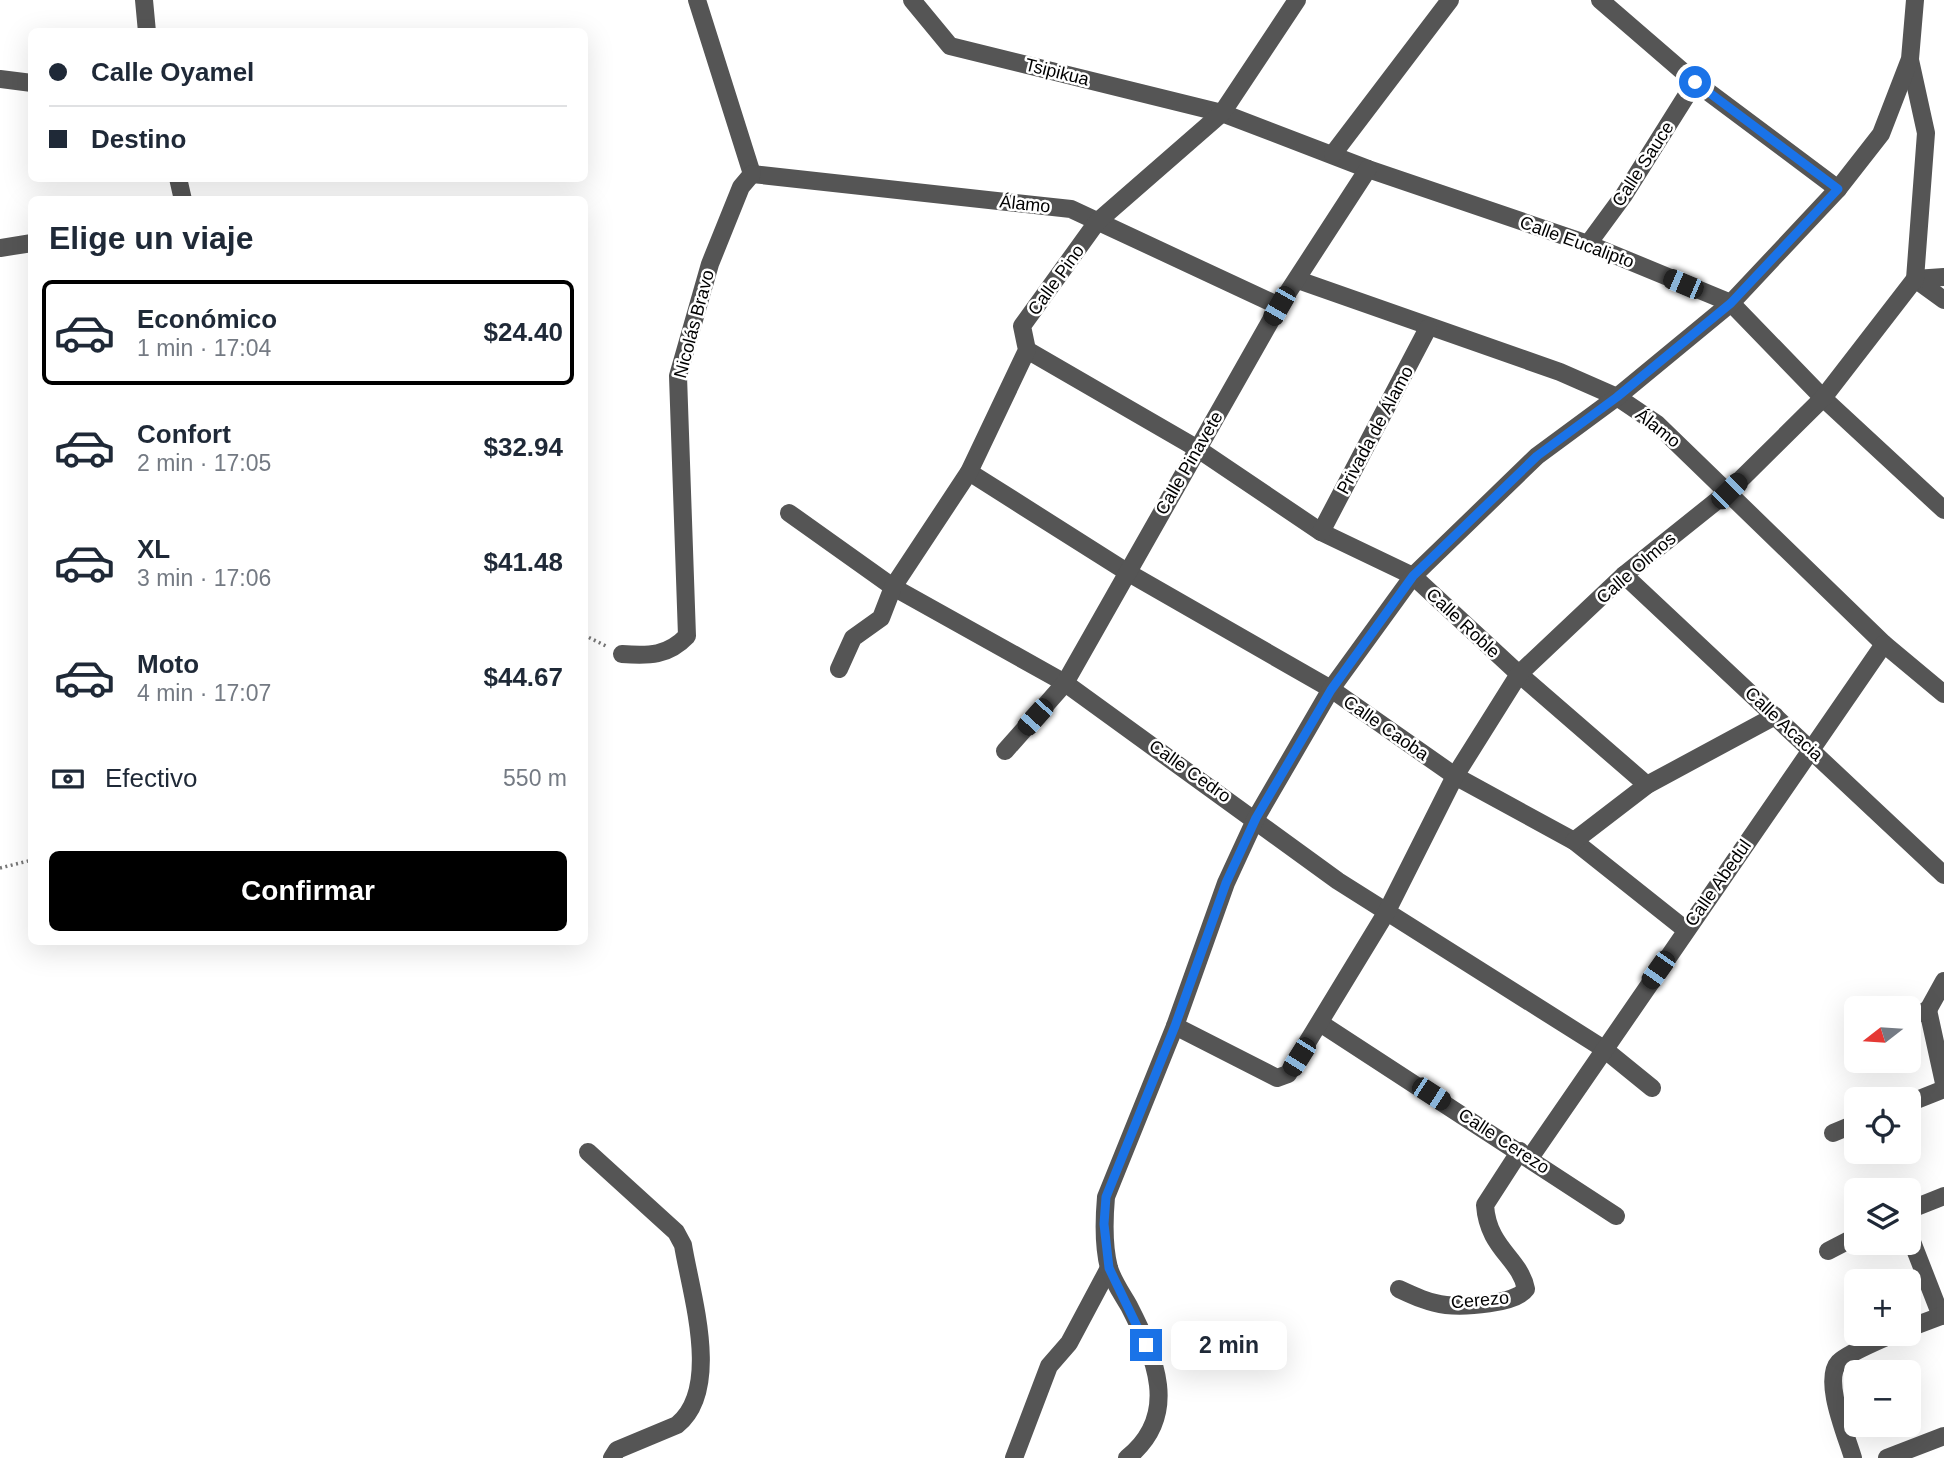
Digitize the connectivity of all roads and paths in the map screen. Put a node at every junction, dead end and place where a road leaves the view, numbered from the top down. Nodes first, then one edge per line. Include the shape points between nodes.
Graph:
1 (144, 0) edge
2 (697, 0) edge
3 (912, 0) edge
4 (1297, 0) edge
5 (1450, 0) edge
6 (1600, 0) edge
7 (1915, 0) edge
8 (147, 28) edge
9 (1910, 59) junction
10 (0, 79) edge
11 (28, 82) edge
12 (1695, 82) junction
13 (1222, 113) junction
14 (1333, 154) junction
15 (1368, 169) junction
16 (752, 174) junction
17 (1838, 189) junction
18 (1097, 222) junction
19 (1588, 243) junction
20 (28, 244) edge
21 (0, 248) edge
22 (1944, 277) edge
23 (1915, 279) junction
24 (1298, 280) junction
25 (1944, 300) edge
26 (1731, 303) junction
27 (1279, 306) junction
28 (1428, 328) junction
29 (1027, 350) junction
30 (1617, 397) junction
31 (1823, 398) junction
32 (1198, 449) junction
33 (969, 472) junction
34 (1729, 491) junction
35 (1944, 510) edge
36 (789, 513) dead end
37 (1321, 532) junction
38 (1127, 572) junction
39 (1624, 575) junction
40 (1413, 576) junction
41 (893, 587) junction
42 (588, 637) edge
43 (1884, 644) junction
44 (622, 654) joint
45 (839, 669) dead end
46 (1519, 674) junction
47 (1065, 683) junction
48 (1941, 686) edge
49 (1331, 690) junction
50 (1775, 716) junction
51 (1811, 749) junction
52 (1005, 751) dead end
53 (1455, 776) junction
54 (1647, 785) junction
55 (1256, 818) junction
56 (1574, 841) junction
57 (28, 861) edge
58 (0, 868) edge
59 (1944, 874) edge
60 (1387, 913) junction
61 (1686, 930) junction
62 (1944, 981) edge
63 (1928, 1010) junction
64 (1922, 1012) edge
65 (1320, 1023) junction
66 (1175, 1026) junction
67 (1604, 1049) junction
68 (1944, 1083) edge
69 (1652, 1088) dead end
70 (1944, 1089) edge
71 (1921, 1098) edge
72 (1844, 1128) edge
73 (1833, 1133) dead end
74 (588, 1152) dead end
75 (1525, 1155) junction
76 (1944, 1196) edge
77 (1921, 1205) edge
78 (1616, 1216) dead end
79 (1844, 1243) edge
80 (1828, 1251) dead end
81 (1917, 1255) edge
82 (1109, 1268) junction
83 (1399, 1289) dead end
84 (1942, 1316) edge
85 (1921, 1324) edge
86 (1870, 1346) edge
87 (1944, 1436) edge
88 (612, 1458) edge
89 (1014, 1458) edge
90 (1127, 1458) edge
91 (1853, 1458) edge
92 (1887, 1458) edge

1 - 8 street
2 - 16 street
3 - 13 street, Tsipikua via 950,46
4 - 13 street, Calle Pino
5 - 14 street
6 - 12 street
7 - 9 street
9 - 17 street via 1881,134
9 - 23 street via 1926,133
10 - 11 street
12 - 17 street
12 - 19 street, Calle Sauce
13 - 14 street, Calle Eucalipto
13 - 18 street, Calle Pino
14 - 15 street, Calle Eucalipto
15 - 19 street, Calle Eucalipto
15 - 24 street, Calle Pinavete
16 - 18 street, Álamo via 1071,209
16 - 44 street, Nicolás Bravo via 741,187 710,264 678,376 687,636 667,653
17 - 26 street
18 - 27 street, Álamo
18 - 29 street, Calle Pino via 1022,326
19 - 26 street, Calle Eucalipto
20 - 21 street
22 - 23 street
23 - 25 street
23 - 31 street, Calle Olmos
24 - 27 street, Calle Pinavete
24 - 28 street, Álamo
26 - 30 street
26 - 31 street, Calle Eucalipto
27 - 32 street, Calle Pinavete
28 - 30 street, Álamo via 1560,372
28 - 37 street, Privada de Álamo
29 - 32 street, Calle Roble
29 - 33 street, Calle Pino
30 - 34 street, Álamo via 1657,424
30 - 40 street via 1537,456
31 - 34 street, Calle Olmos
31 - 35 street, Calle Eucalipto
32 - 37 street, Calle Roble
32 - 38 street, Calle Pinavete
33 - 38 street, Calle Caoba
33 - 41 street, Calle Pino
34 - 39 street, Calle Olmos
34 - 43 street, Álamo
36 - 41 street, Calle Cedro
37 - 40 street, Calle Roble
38 - 47 street, Calle Pinavete
38 - 49 street, Calle Caoba
39 - 46 street, Calle Olmos
39 - 50 street, Calle Acacia
40 - 46 street, Calle Roble
40 - 49 street
41 - 45 street, Calle Pino via 881,618 853,638
41 - 47 street, Calle Cedro
42 - 44 path
43 - 48 street, Álamo
43 - 51 street, Calle Abedul
46 - 53 street, Calle Olmos
46 - 54 street, Calle Roble
47 - 52 street, Calle Pinavete
47 - 55 street, Calle Cedro
49 - 53 street, Calle Caoba
49 - 55 street
50 - 51 street, Calle Acacia
50 - 54 street
51 - 59 street, Calle Acacia
51 - 61 street, Calle Abedul
53 - 56 street, Calle Caoba
53 - 60 street, Calle Olmos
54 - 56 street
55 - 60 street, Calle Cedro
55 - 66 street via 1226,883
56 - 61 street, Calle Caoba
57 - 58 path
60 - 65 street, Calle Olmos
60 - 67 street, Calle Cedro
61 - 67 street, Calle Abedul
62 - 63 street
63 - 64 street
63 - 68 street
65 - 66 street, Calle Olmos via 1283,1077 1277,1078
65 - 75 street, Calle Cerezo
66 - 82 street via 1106,1197
67 - 69 street, Calle Cedro
67 - 75 street, Calle Abedul
70 - 71 street
72 - 73 street
74 - 88 street via 676,1232 683,1245 703,1366 685,1419 617,1450
75 - 78 street, Calle Cerezo
75 - 83 street, Cerezo via 1485,1205 1489,1231 1523,1278 1521,1296 1448,1305
76 - 77 street
79 - 80 street
81 - 84 street
82 - 89 street via 1069,1343 1049,1366
82 - 90 street via 1136,1320 1159,1390 1160,1405 1152,1430
84 - 85 street
86 - 91 street via 1839,1362 1834,1374 1834,1392
87 - 92 street

